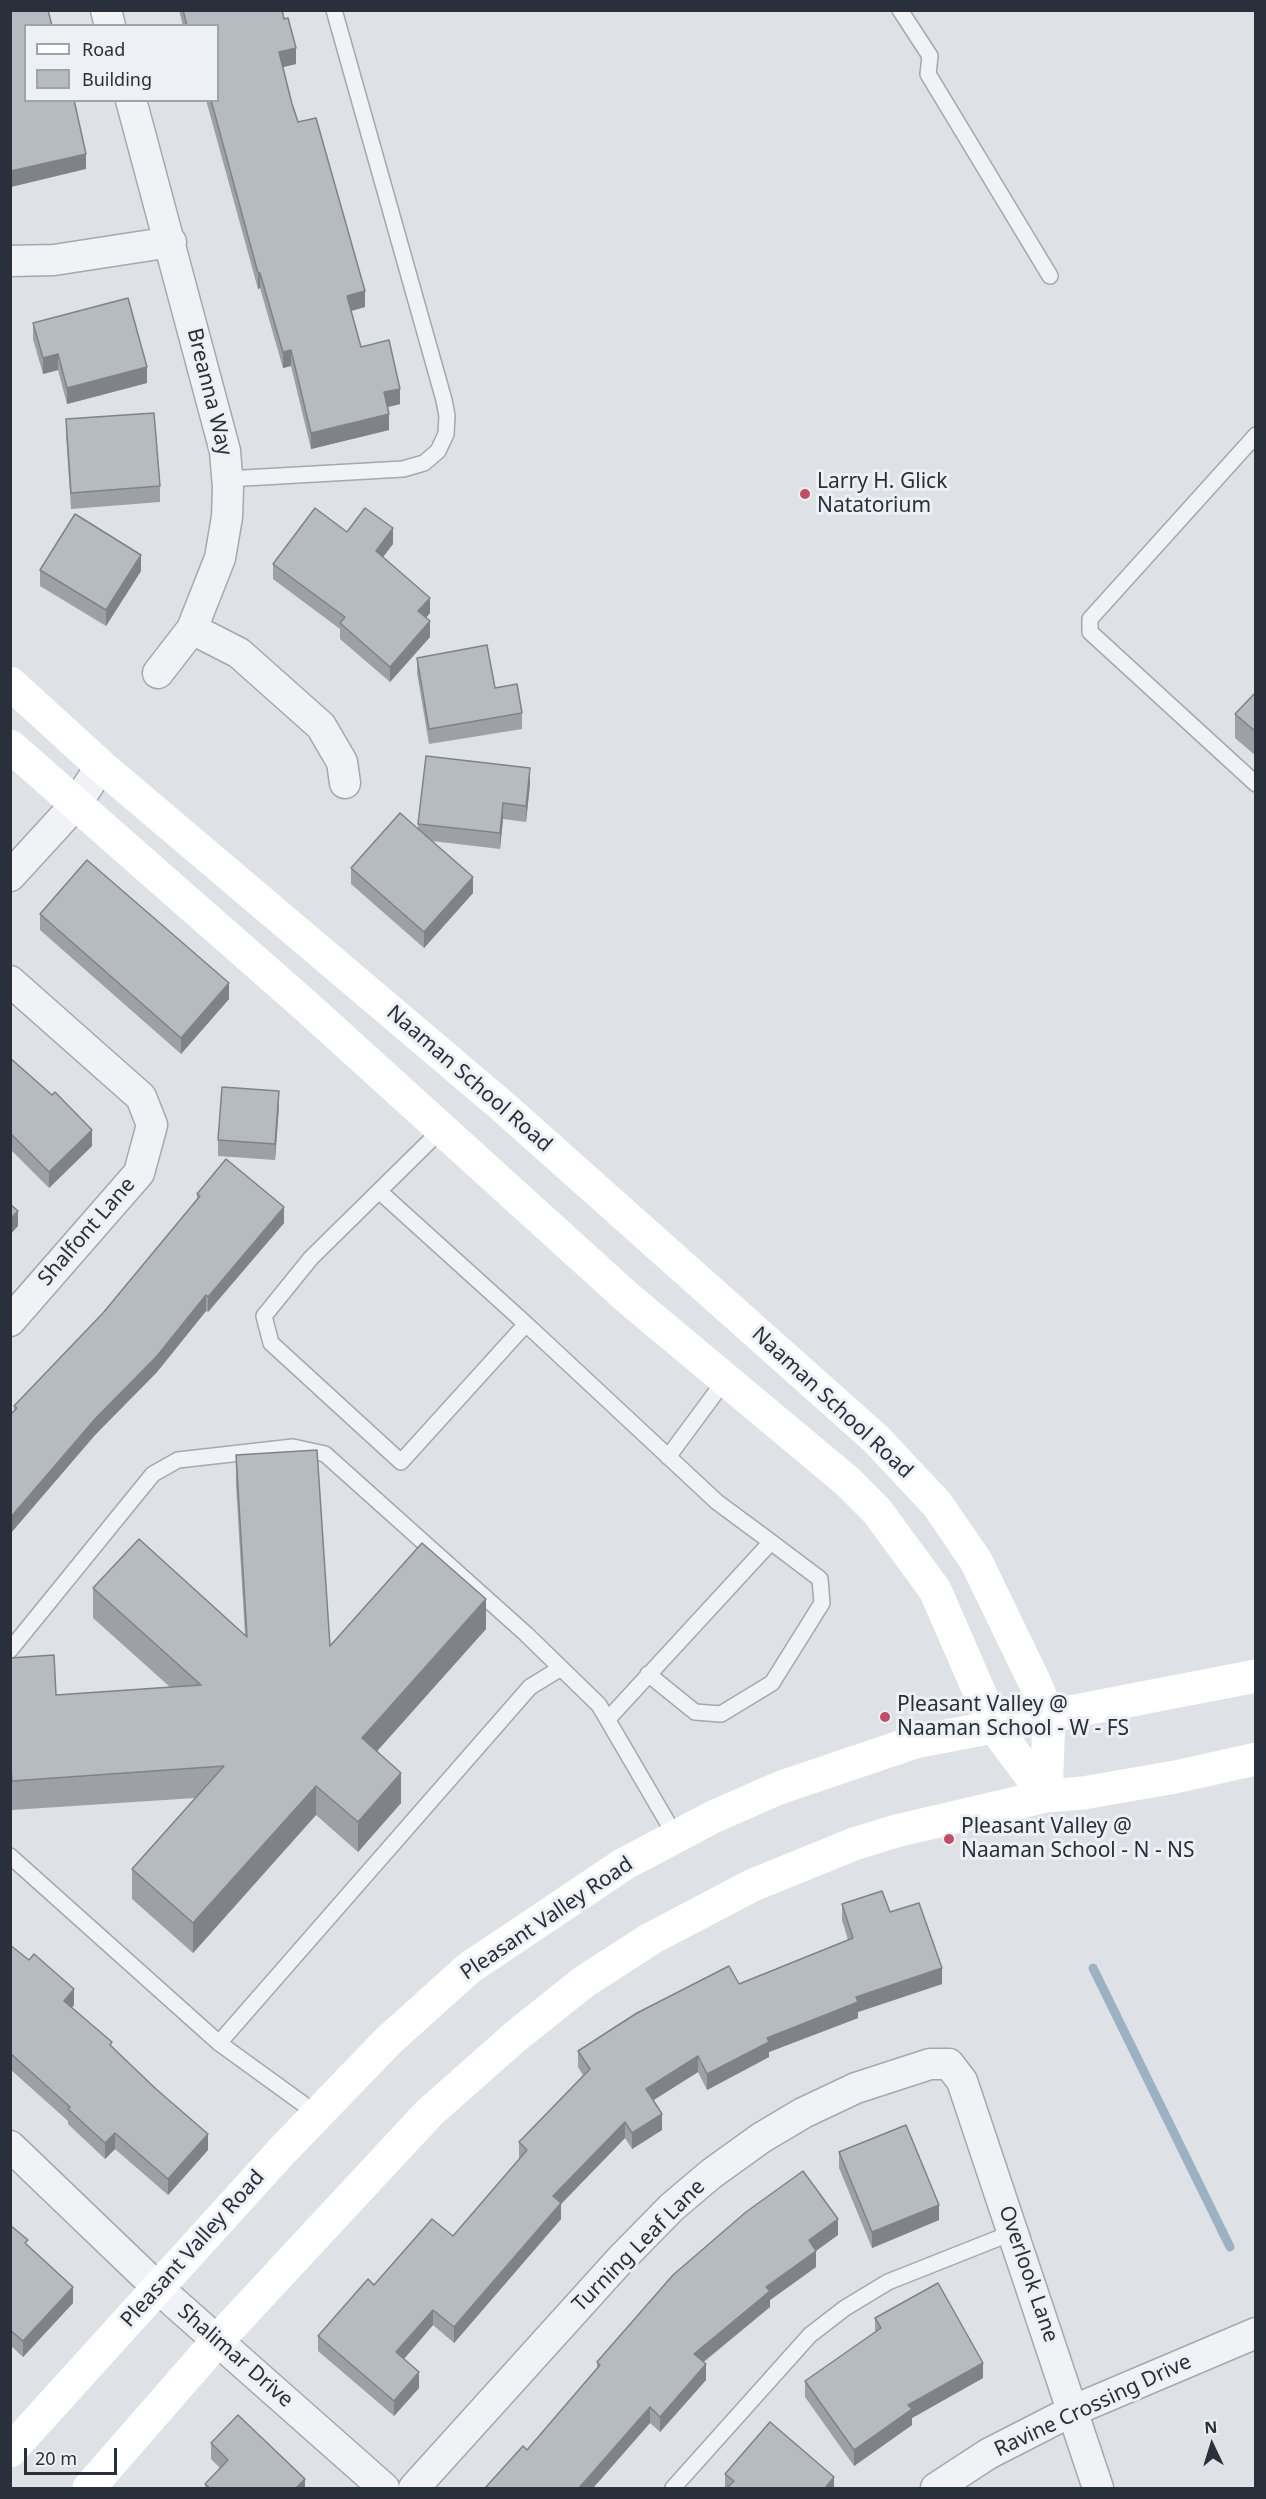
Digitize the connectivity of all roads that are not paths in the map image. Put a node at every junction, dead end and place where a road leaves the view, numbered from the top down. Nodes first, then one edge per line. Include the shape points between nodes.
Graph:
1 (334, 10) edge
2 (900, 10) edge
3 (132, 102) edge
4 (171, 242) junction
5 (10, 261) edge
6 (1050, 276) dead end
7 (1256, 435) edge
8 (227, 479) junction
9 (192, 629) junction
10 (158, 673) dead end
11 (10, 683) edge
12 (10, 746) edge
13 (101, 766) junction
14 (345, 783) dead end
15 (1256, 784) edge
16 (76, 804) junction
17 (10, 876) edge
18 (10, 981) edge
19 (442, 1129) junction
20 (379, 1191) junction
21 (10, 1321) edge
22 (526, 1323) junction
23 (725, 1380) junction
24 (668, 1456) junction
25 (771, 1542) junction
26 (10, 1650) edge
27 (561, 1668) junction
28 (648, 1674) junction
29 (1256, 1676) edge
30 (1049, 1718) junction
31 (608, 1719) junction
32 (995, 1728) junction
33 (1256, 1759) edge
34 (1046, 1796) junction
35 (676, 1837) junction
36 (10, 1856) edge
37 (219, 2043) junction
38 (948, 2064) joint
39 (317, 2114) junction
40 (10, 2146) edge
41 (1014, 2232) junction
42 (159, 2289) junction
43 (1256, 2332) edge
44 (218, 2340) junction
45 (1072, 2411) junction
46 (10, 2451) edge
47 (88, 2488) edge
48 (384, 2488) edge
49 (414, 2488) edge
50 (673, 2488) edge
51 (936, 2488) edge
52 (1098, 2488) edge

1 - 8 lane via 444,400 446,434 438,451 424,463 403,469
2 - 6 lane via 930,56 928,74
3 - 4 street, Breanna Way
4 - 5 street via 54,261
4 - 8 street, Breanna Way via 225,451
7 - 15 lane via 1090,619 1089,632
8 - 9 street, Breanna Way via 228,517 220,558
9 - 10 street, Breanna Way
9 - 14 street via 239,653 321,726 342,762
11 - 13 main road, Naaman School Road
12 - 16 main road
13 - 16 street
13 - 30 main road, Naaman School Road via 501,1105 876,1439 937,1504 976,1561
16 - 17 street
16 - 19 main road
18 - 21 street, Shalfont Lane via 141,1097 152,1125 139,1173
19 - 20 lane
19 - 23 main road via 629,1299
20 - 22 lane
20 - 22 lane via 310,1258 264,1316 271,1343 401,1462
22 - 24 lane
23 - 24 lane
23 - 32 main road via 847,1481 877,1511 935,1590
24 - 25 lane via 717,1502
25 - 28 lane
25 - 28 lane via 820,1579 822,1603 772,1683 722,1714 695,1712
26 - 27 lane via 153,1474 178,1460 293,1447 325,1454
27 - 31 lane
27 - 37 lane via 530,1687
28 - 31 lane
29 - 30 main road, Pleasant Valley Road
30 - 32 main road, Pleasant Valley Road
30 - 34 main road, Naaman School Road
31 - 35 lane
32 - 34 main road
32 - 35 main road, Pleasant Valley Road via 915,1742 830,1770 779,1788
33 - 34 main road via 1175,1777
34 - 44 main road via 854,1844 753,1885 652,1938 585,1981 429,2113
35 - 39 main road, Pleasant Valley Road via 624,1864 470,1968 388,2041
36 - 37 lane
37 - 39 lane
38 - 41 street, Overlook Lane via 962,2081
38 - 49 street, Turning Leaf Lane via 930,2064 856,2088 803,2113 711,2174 620,2260
39 - 42 main road, Pleasant Valley Road
40 - 42 street, Shalimar Drive
41 - 45 street, Overlook Lane
41 - 50 lane via 888,2282 845,2308 810,2335
42 - 44 street, Shalimar Drive
42 - 46 main road, Pleasant Valley Road
43 - 45 street, Ravine Crossing Drive
44 - 47 main road
44 - 48 street, Shalimar Drive
45 - 51 street, Ravine Crossing Drive via 988,2454
45 - 52 street, Overlook Lane

